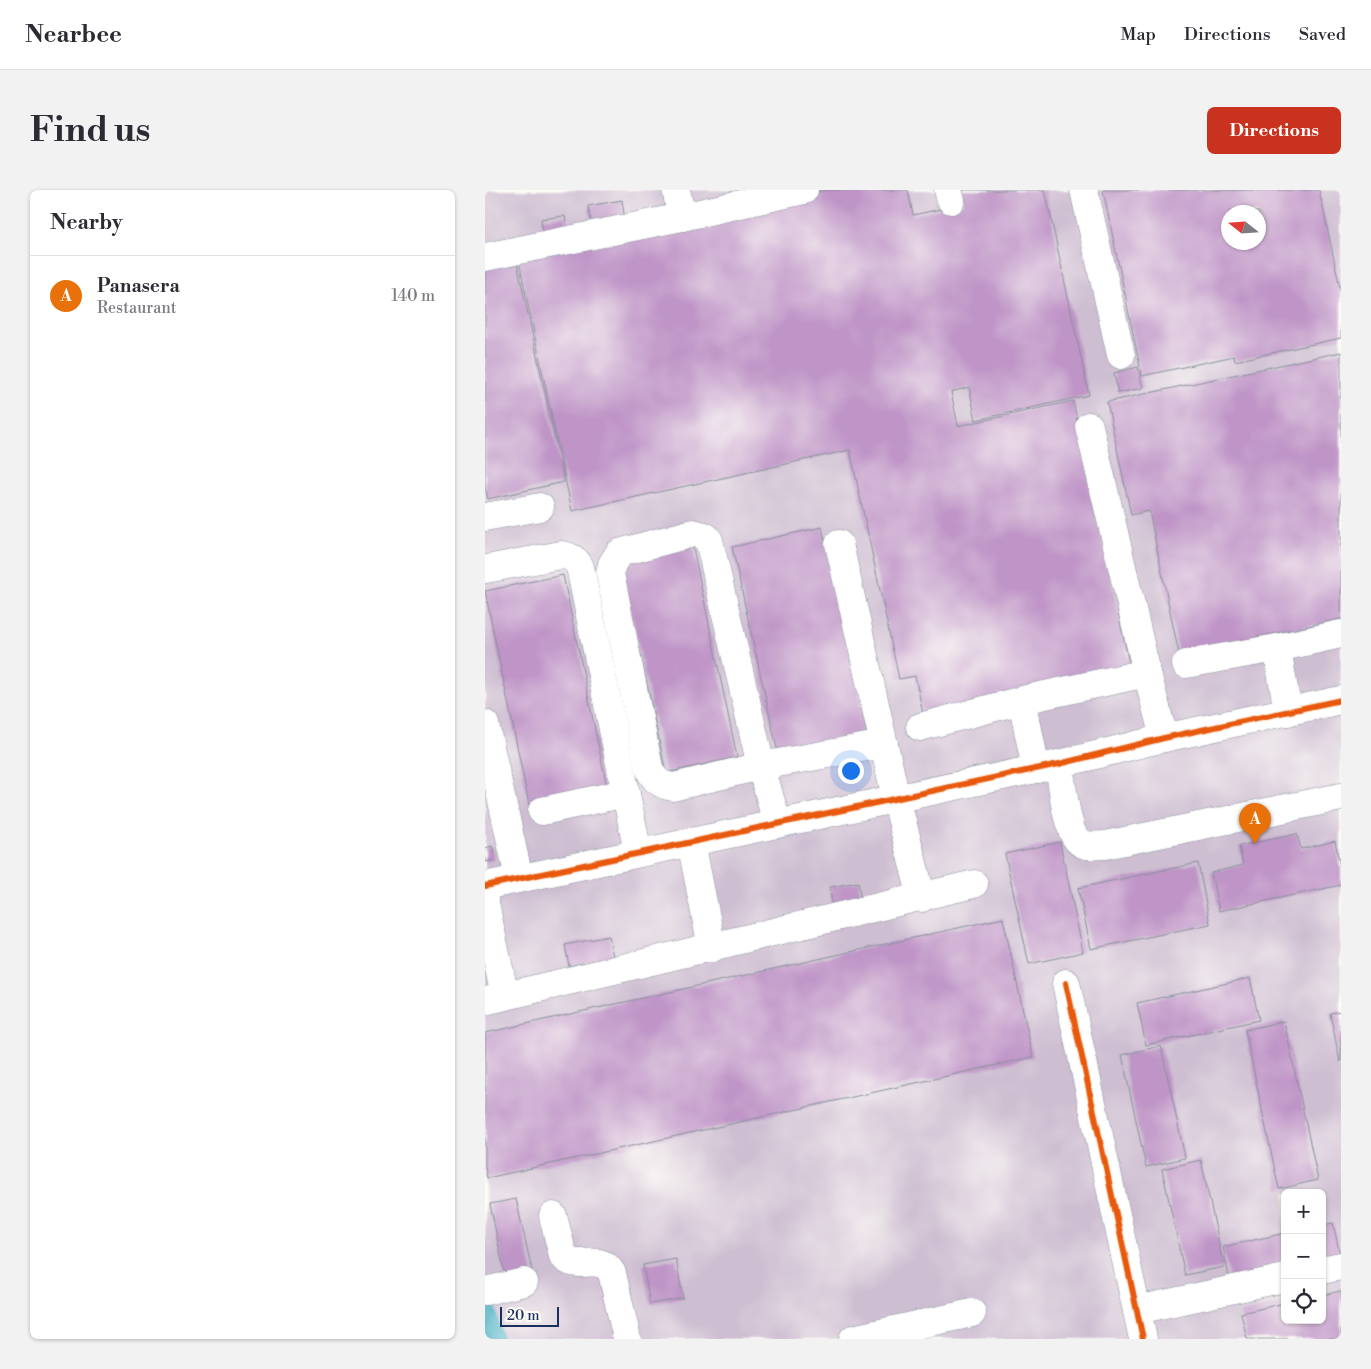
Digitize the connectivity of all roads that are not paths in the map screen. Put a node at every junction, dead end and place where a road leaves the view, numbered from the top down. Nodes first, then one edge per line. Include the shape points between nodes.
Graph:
1 (676, 190) edge
2 (804, 190) edge
3 (1085, 190) edge
4 (682, 217) junction
5 (485, 257) edge
6 (1121, 355) dead end
7 (1089, 426) dead end
8 (540, 507) dead end
9 (485, 517) edge
10 (839, 544) dead end
11 (486, 569) dead end
12 (1341, 634) edge
13 (1277, 648) junction
14 (1186, 664) dead end
15 (1147, 673) junction
16 (1022, 700) junction
17 (1341, 700) edge
18 (1287, 712) junction
19 (485, 724) edge
20 (920, 727) dead end
21 (1164, 738) junction
22 (884, 744) junction
23 (761, 766) junction
24 (1048, 766) junction
25 (626, 793) junction
26 (1341, 797) edge
27 (896, 798) junction
28 (542, 811) dead end
29 (496, 823) edge
30 (777, 824) junction
31 (691, 842) junction
32 (638, 853) junction
33 (519, 878) junction
34 (974, 884) dead end
35 (485, 886) edge
36 (922, 898) junction
37 (485, 904) edge
38 (713, 948) junction
39 (1065, 983) dead end
40 (495, 999) edge
41 (553, 1216) dead end
42 (1341, 1266) edge
43 (1326, 1269) edge
44 (1281, 1279) edge
45 (524, 1282) dead end
46 (485, 1290) edge
47 (1137, 1310) junction
48 (972, 1314) dead end
49 (627, 1339) edge
50 (853, 1339) edge
51 (1143, 1339) edge

1 - 4 street
2 - 4 street
3 - 6 street
4 - 5 street
7 - 15 street
8 - 9 street
10 - 22 street
11 - 25 street via 561,555 581,566
12 - 13 street
13 - 14 street
13 - 18 street
15 - 16 street
15 - 21 street
16 - 20 street
16 - 24 street
17 - 18 street
18 - 21 street
19 - 29 street
21 - 24 street
22 - 23 street
22 - 27 street
23 - 23 street via 673,787 664,786 652,775 610,573 619,553 693,533 709,540
23 - 30 street
24 - 26 street via 1071,828 1078,842 1085,846 1105,845
24 - 27 street
25 - 28 street
25 - 32 street
27 - 30 street
27 - 36 street
29 - 33 street
30 - 31 street
31 - 32 street
31 - 38 street
32 - 33 street
33 - 35 street
34 - 36 street
36 - 38 street
37 - 40 street
38 - 40 street
39 - 47 street
41 - 49 street via 566,1260 599,1262 612,1273
42 - 43 street
44 - 47 street
45 - 46 street
47 - 51 street
48 - 50 street

